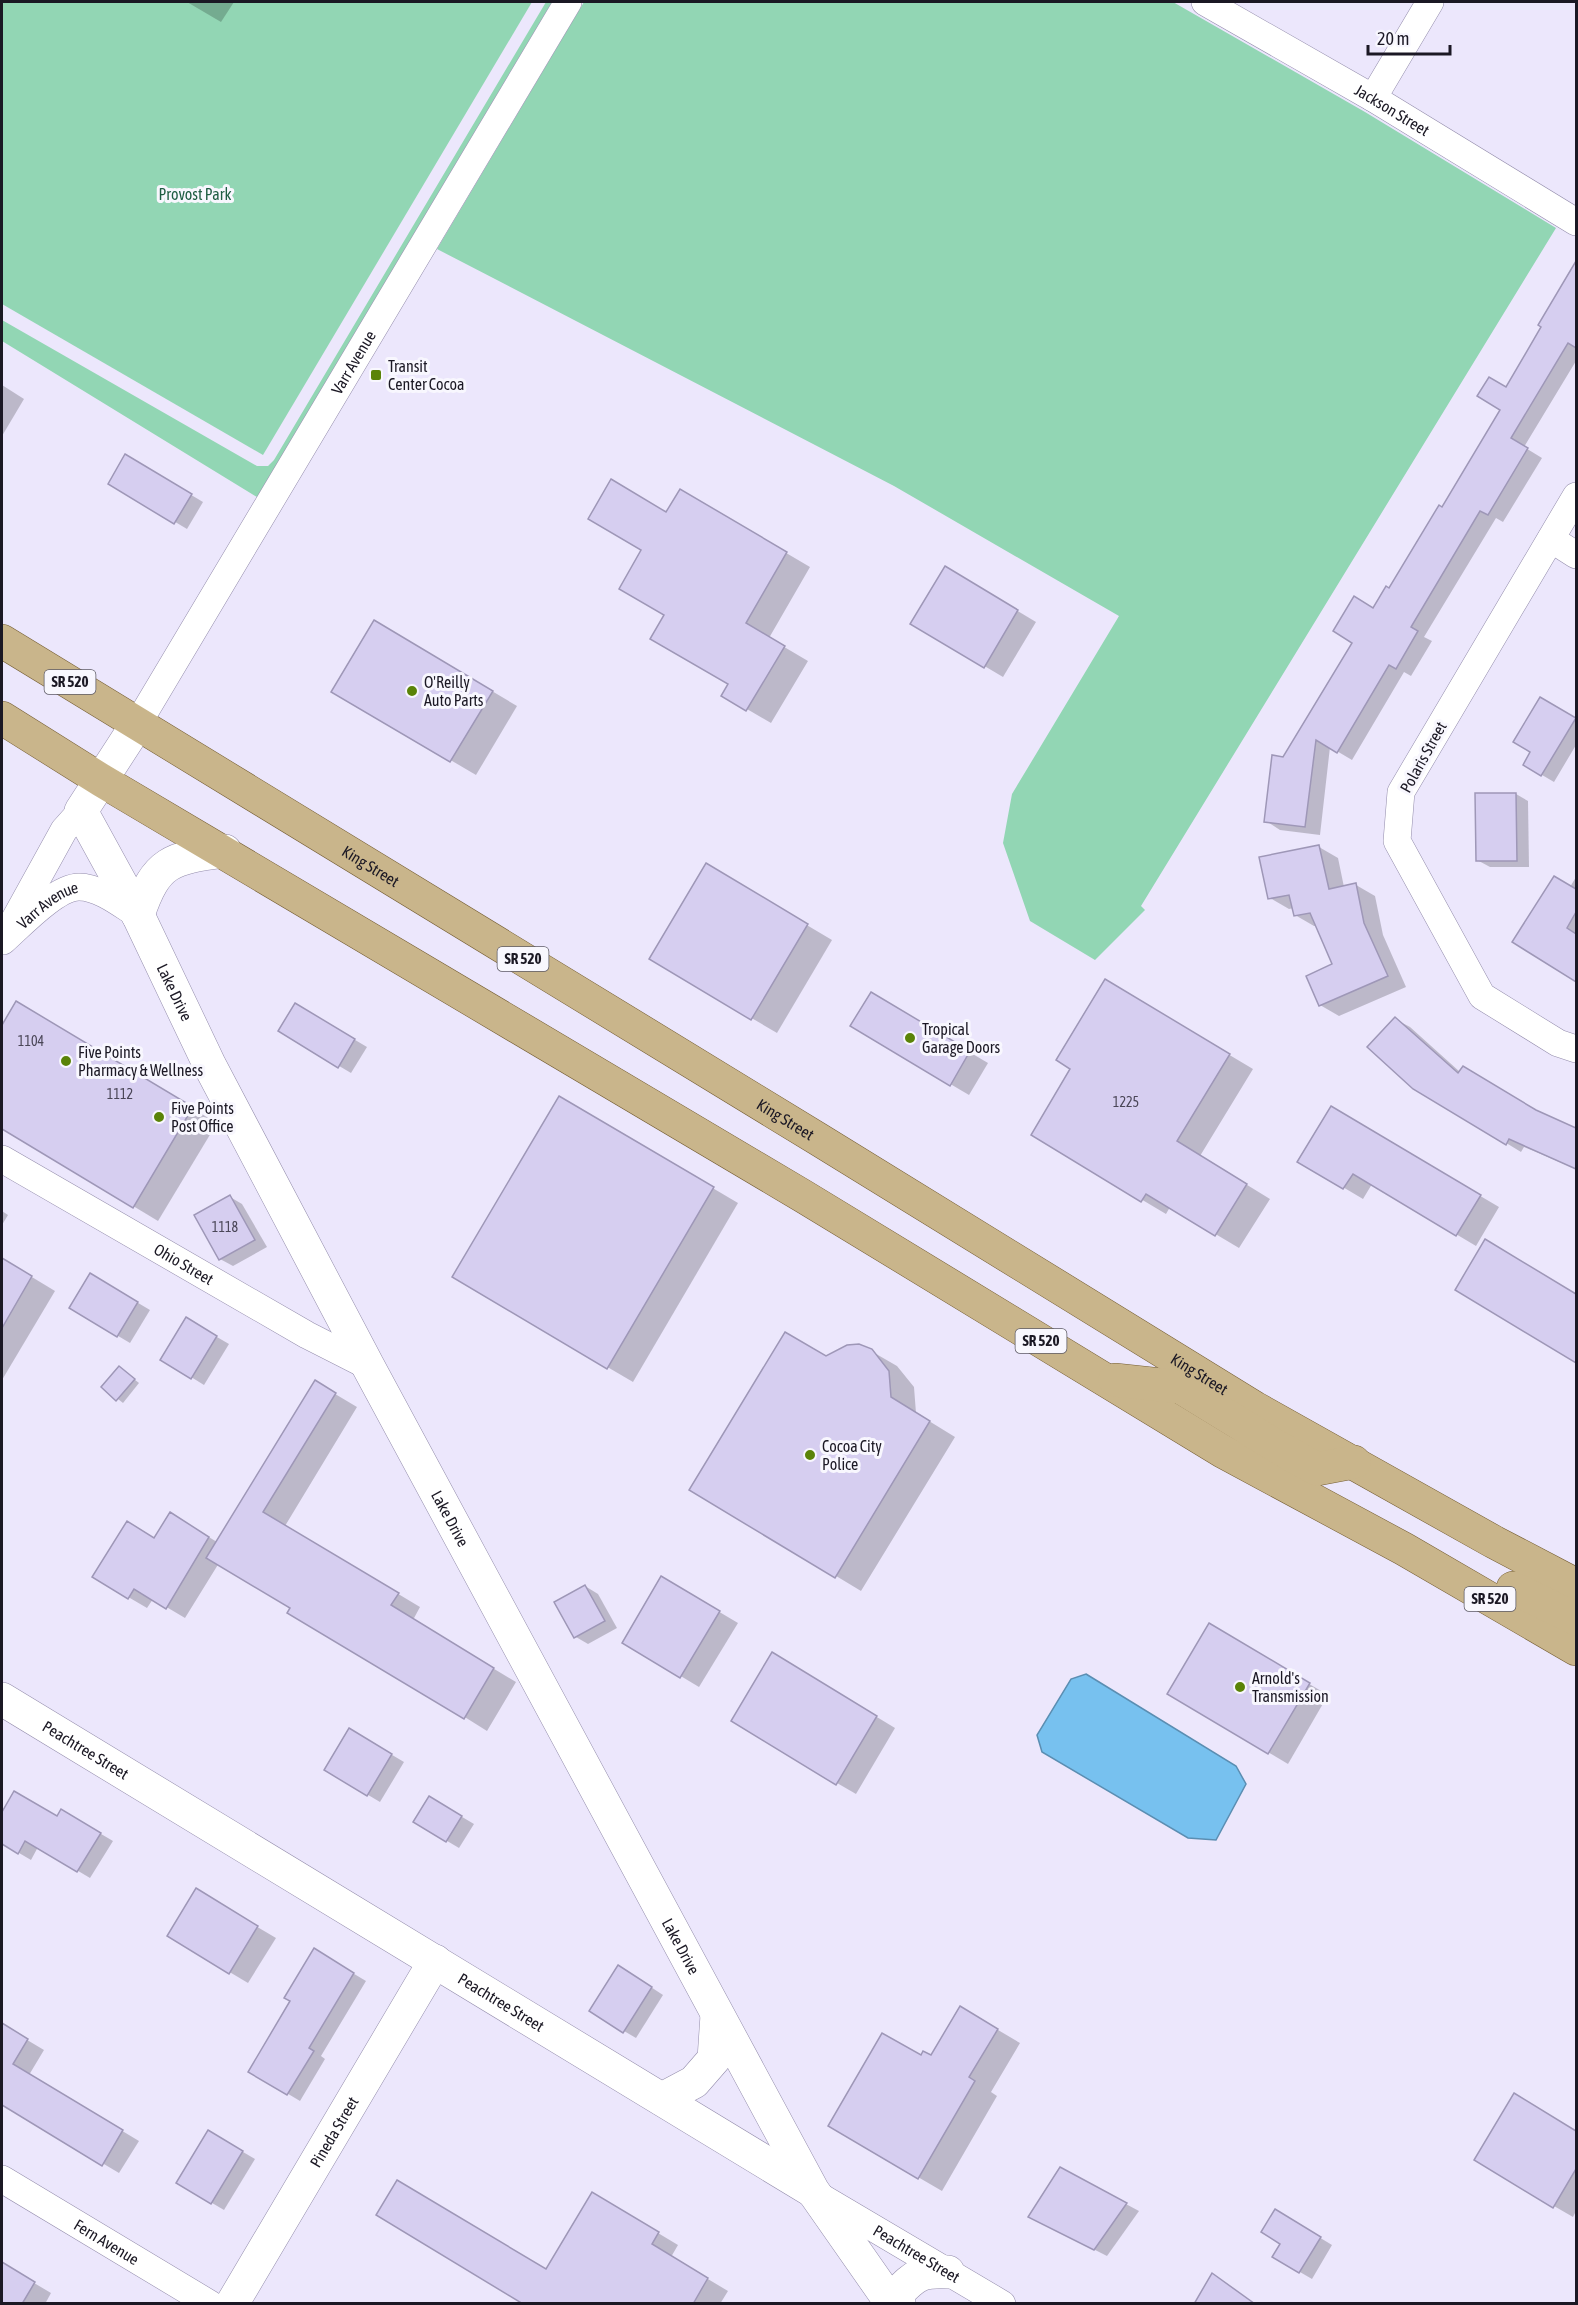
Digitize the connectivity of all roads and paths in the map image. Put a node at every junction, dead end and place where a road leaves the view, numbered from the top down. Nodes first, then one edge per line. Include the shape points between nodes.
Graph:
1 (568, 2) edge
2 (1205, 2) edge
3 (1430, 2) edge
4 (1373, 98) junction
5 (1576, 222) edge
6 (1576, 496) edge
7 (1551, 539) junction
8 (1576, 555) edge
9 (2, 641) edge
10 (2, 718) edge
11 (138, 723) junction
12 (101, 780) junction
13 (81, 811) junction
14 (225, 852) junction
15 (138, 915) junction
16 (2, 942) edge
17 (1576, 1049) edge
18 (2, 1160) edge
19 (368, 1366) junction
20 (1106, 1379) junction
21 (1354, 1462) junction
22 (1404, 1549) junction
23 (1576, 1585) edge
24 (1576, 1619) edge
25 (1576, 1649) edge
26 (2, 1699) edge
27 (435, 1960) junction
28 (717, 2015) junction
29 (662, 2099) junction
30 (2, 2179) edge
31 (813, 2191) junction
32 (948, 2272) junction
33 (210, 2304) edge
34 (232, 2304) edge
35 (892, 2304) edge
36 (899, 2304) edge
37 (1002, 2304) edge

1 - 11 street, Varr Avenue
2 - 4 street, Jackson Street
3 - 4 street
4 - 5 street, Jackson Street
6 - 7 street, Polaris Street
7 - 8 street
7 - 17 street, Polaris Street via 1401,792 1397,841 1482,996 1558,1043
9 - 11 main road, King Street / SR 520
10 - 12 main road, SR 520
11 - 12 street
11 - 21 main road, King Street / SR 520 via 1245,1402
12 - 13 street
12 - 14 main road, SR 520
13 - 15 street, Lake Drive
13 - 16 street, Varr Avenue via 60,837
14 - 15 street via 184,856 167,864 153,881
14 - 20 main road, SR 520
15 - 16 street, Varr Avenue via 107,895 79,887 59,893
15 - 19 street, Lake Drive via 210,1066
18 - 19 street, Ohio Street
19 - 28 street, Lake Drive
20 - 21 main road via 1180,1387 1317,1469
20 - 22 main road, SR 520 via 1222,1450
21 - 23 main road, King Street / SR 520
22 - 24 main road via 1438,1549
22 - 25 main road, SR 520
26 - 27 street, Peachtree Street
27 - 29 street, Peachtree Street
27 - 34 street, Pineda Street
28 - 29 street via 714,2059 694,2082
28 - 31 street, Lake Drive
29 - 31 street, Peachtree Street
30 - 33 street, Fern Avenue
31 - 32 street, Peachtree Street
31 - 35 street, Lake Drive
32 - 36 street via 926,2271 909,2281 897,2294
32 - 37 street, Peachtree Street

